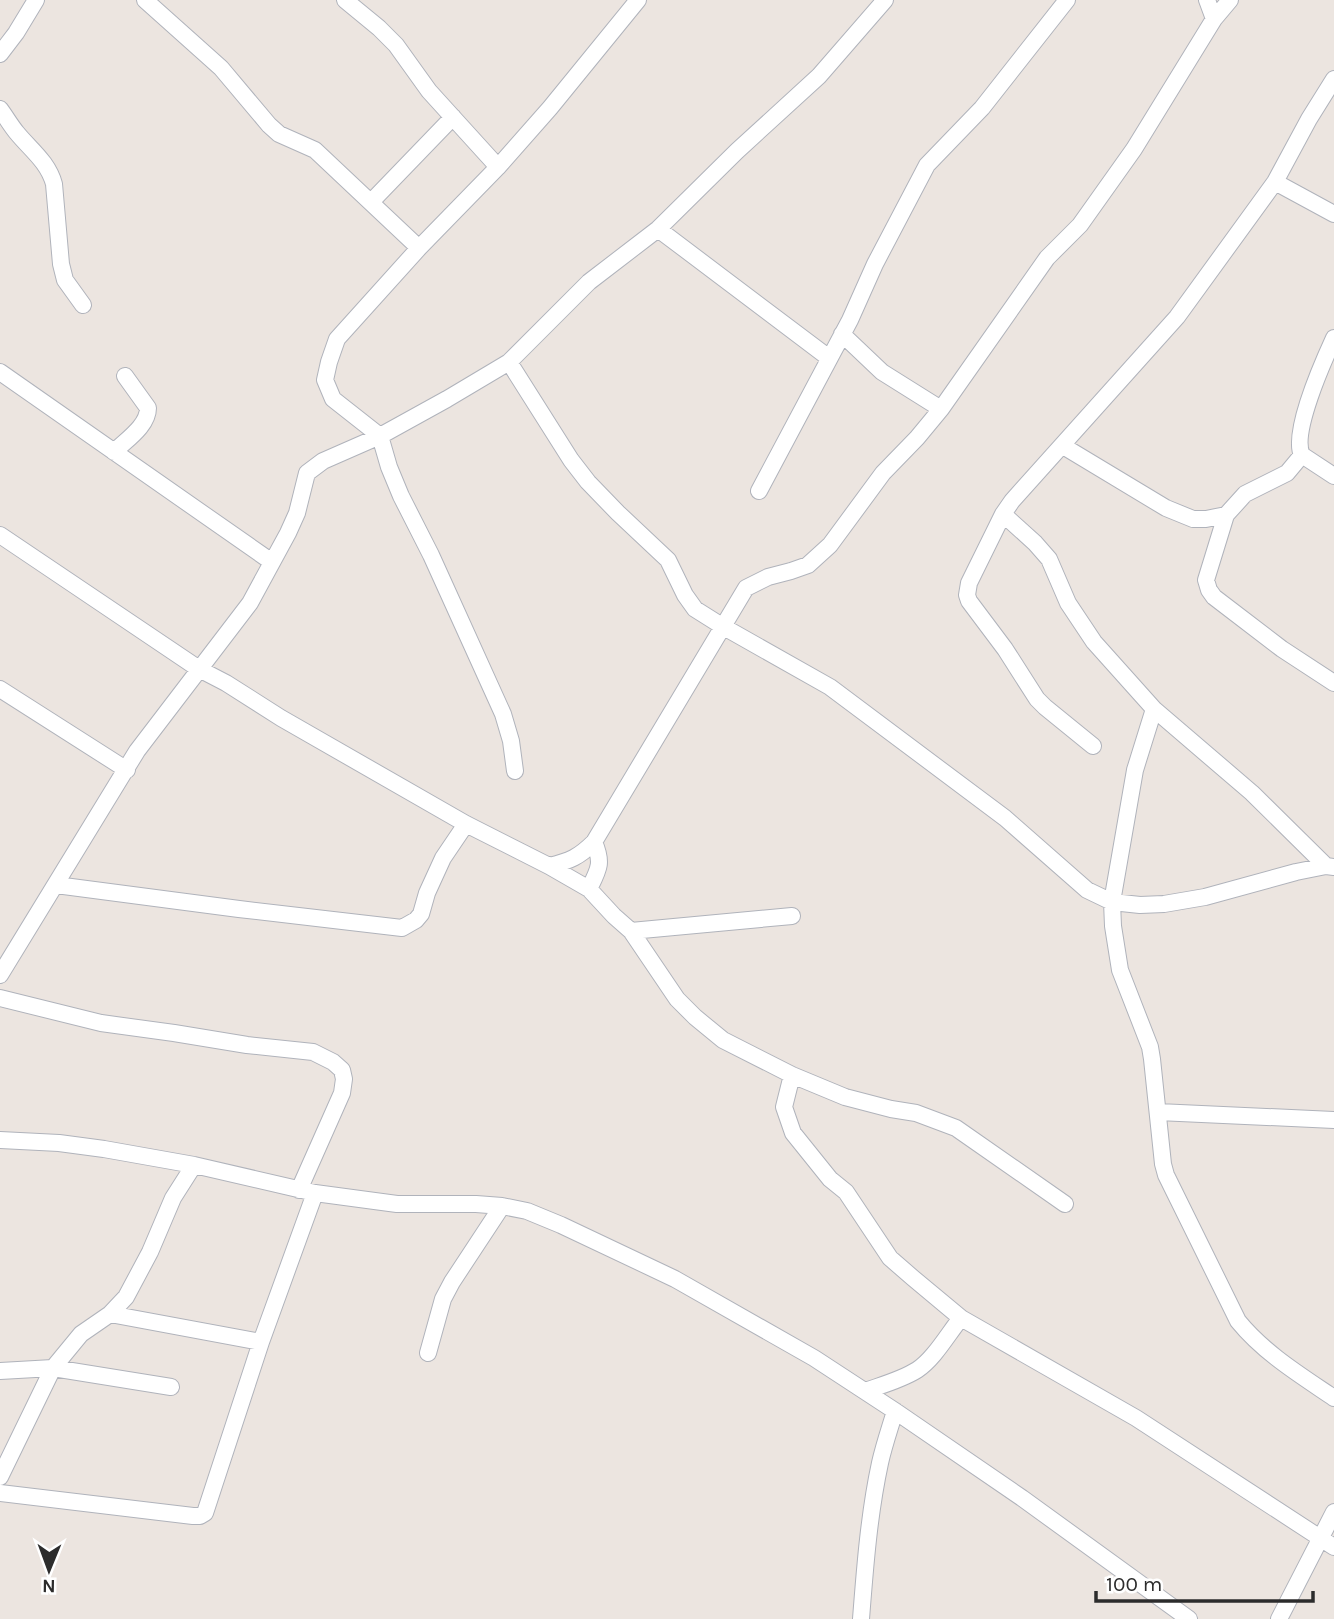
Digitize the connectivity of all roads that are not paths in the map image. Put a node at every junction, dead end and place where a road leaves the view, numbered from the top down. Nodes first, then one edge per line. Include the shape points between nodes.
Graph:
1 (36, 0) edge
2 (145, 0) edge
3 (345, 0) edge
4 (638, 0) edge
5 (1066, 0) edge
6 (1207, 0) edge
7 (1230, 0) edge
8 (881, 2) edge
9 (1214, 19) junction
10 (0, 54) edge
11 (1334, 79) edge
12 (0, 109) edge
13 (453, 117) junction
14 (498, 167) junction
15 (1275, 182) junction
16 (370, 202) junction
17 (1334, 214) edge
18 (658, 229) junction
19 (419, 248) junction
20 (83, 305) dead end
21 (842, 334) junction
22 (1334, 338) edge
23 (829, 358) junction
24 (509, 362) junction
25 (0, 372) edge
26 (125, 376) dead end
27 (941, 409) junction
28 (380, 436) junction
29 (1063, 446) junction
30 (114, 452) junction
31 (1302, 455) junction
32 (1334, 476) edge
33 (759, 491) dead end
34 (1003, 514) junction
35 (1226, 515) junction
36 (0, 535) edge
37 (272, 562) junction
38 (722, 626) junction
39 (199, 669) junction
40 (1334, 683) edge
41 (0, 689) edge
42 (1154, 709) junction
43 (1093, 746) dead end
44 (127, 770) junction
45 (515, 771) dead end
46 (466, 824) junction
47 (594, 842) junction
48 (549, 866) junction
49 (1330, 866) edge
50 (56, 885) junction
51 (589, 889) junction
52 (1112, 902) junction
53 (792, 916) dead end
54 (631, 931) junction
55 (0, 975) edge
56 (0, 998) edge
57 (792, 1075) junction
58 (1158, 1112) junction
59 (1334, 1120) edge
60 (0, 1140) edge
61 (194, 1165) junction
62 (307, 1192) junction
63 (1065, 1204) dead end
64 (502, 1206) junction
65 (110, 1314) junction
66 (961, 1318) junction
67 (261, 1342) junction
68 (428, 1353) dead end
69 (53, 1368) junction
70 (0, 1371) edge
71 (171, 1387) dead end
72 (864, 1391) junction
73 (1334, 1398) edge
74 (895, 1411) junction
75 (0, 1477) edge
76 (0, 1493) edge
77 (1334, 1511) edge
78 (1327, 1542) edge
79 (861, 1619) edge
80 (1189, 1619) edge
81 (1279, 1619) edge

1 - 10 street
2 - 16 street via 221,68 279,134 315,150
3 - 13 street via 396,45
4 - 14 street
5 - 21 street via 982,108 927,166
6 - 9 street
7 - 9 street
8 - 18 street via 819,76
9 - 27 street via 1134,149 1080,225 1047,258
11 - 15 street
12 - 20 street via 51,174 61,264 65,280
13 - 14 street
13 - 16 street
14 - 19 street
15 - 17 street
15 - 29 street via 1177,317
16 - 19 street
18 - 23 street
18 - 24 street via 589,282
19 - 28 street via 337,339 325,380 333,399
21 - 23 street
21 - 27 street via 882,372
22 - 31 street via 1306,408 1299,443
23 - 33 street
24 - 28 street
24 - 38 street via 571,460 618,513 668,559 695,608
25 - 30 street
26 - 30 street via 148,413
27 - 38 street via 883,473 830,545 808,565 746,588
28 - 37 street via 307,473 297,513
28 - 45 street via 401,496 503,714
29 - 34 street
29 - 35 street via 1166,508 1193,519
30 - 37 street
31 - 32 street
31 - 35 street via 1286,473 1245,494
34 - 42 street via 1049,559 1068,603 1094,642
34 - 43 street via 967,595 1037,699
35 - 40 street via 1206,580 1209,590 1282,649
36 - 39 street
37 - 39 street via 250,603
38 - 47 street
38 - 52 street via 830,687 1005,818 1087,890
39 - 44 street
39 - 46 street
41 - 44 street
42 - 49 street
42 - 52 street via 1135,770
44 - 50 street
46 - 48 street
46 - 50 street via 443,858 421,914 402,928
47 - 48 street via 574,858
47 - 51 street via 600,865
48 - 51 street
49 - 52 street via 1185,901
50 - 55 street
51 - 54 street
52 - 58 street via 1120,970 1150,1047
53 - 54 street
54 - 57 street via 677,999 695,1017 723,1040
56 - 62 street via 101,1023 313,1052 333,1062 342,1070 342,1093
57 - 63 street via 845,1097 916,1113 956,1128
57 - 66 street via 784,1107 793,1133 846,1192 890,1258
58 - 59 street
58 - 73 street via 1166,1175 1238,1321 1268,1352
60 - 61 street via 59,1143
61 - 62 street
61 - 65 street via 173,1198 126,1297
62 - 64 street via 397,1204
62 - 67 street
64 - 68 street via 443,1299
64 - 72 street via 550,1220 675,1279
65 - 67 street
65 - 69 street via 81,1334
66 - 72 street via 918,1369
66 - 78 street via 1136,1418
67 - 76 street via 207,1508 200,1516
69 - 70 street
69 - 71 street
69 - 75 street
72 - 74 street
74 - 79 street via 873,1498
74 - 80 street
77 - 78 street
78 - 81 street

